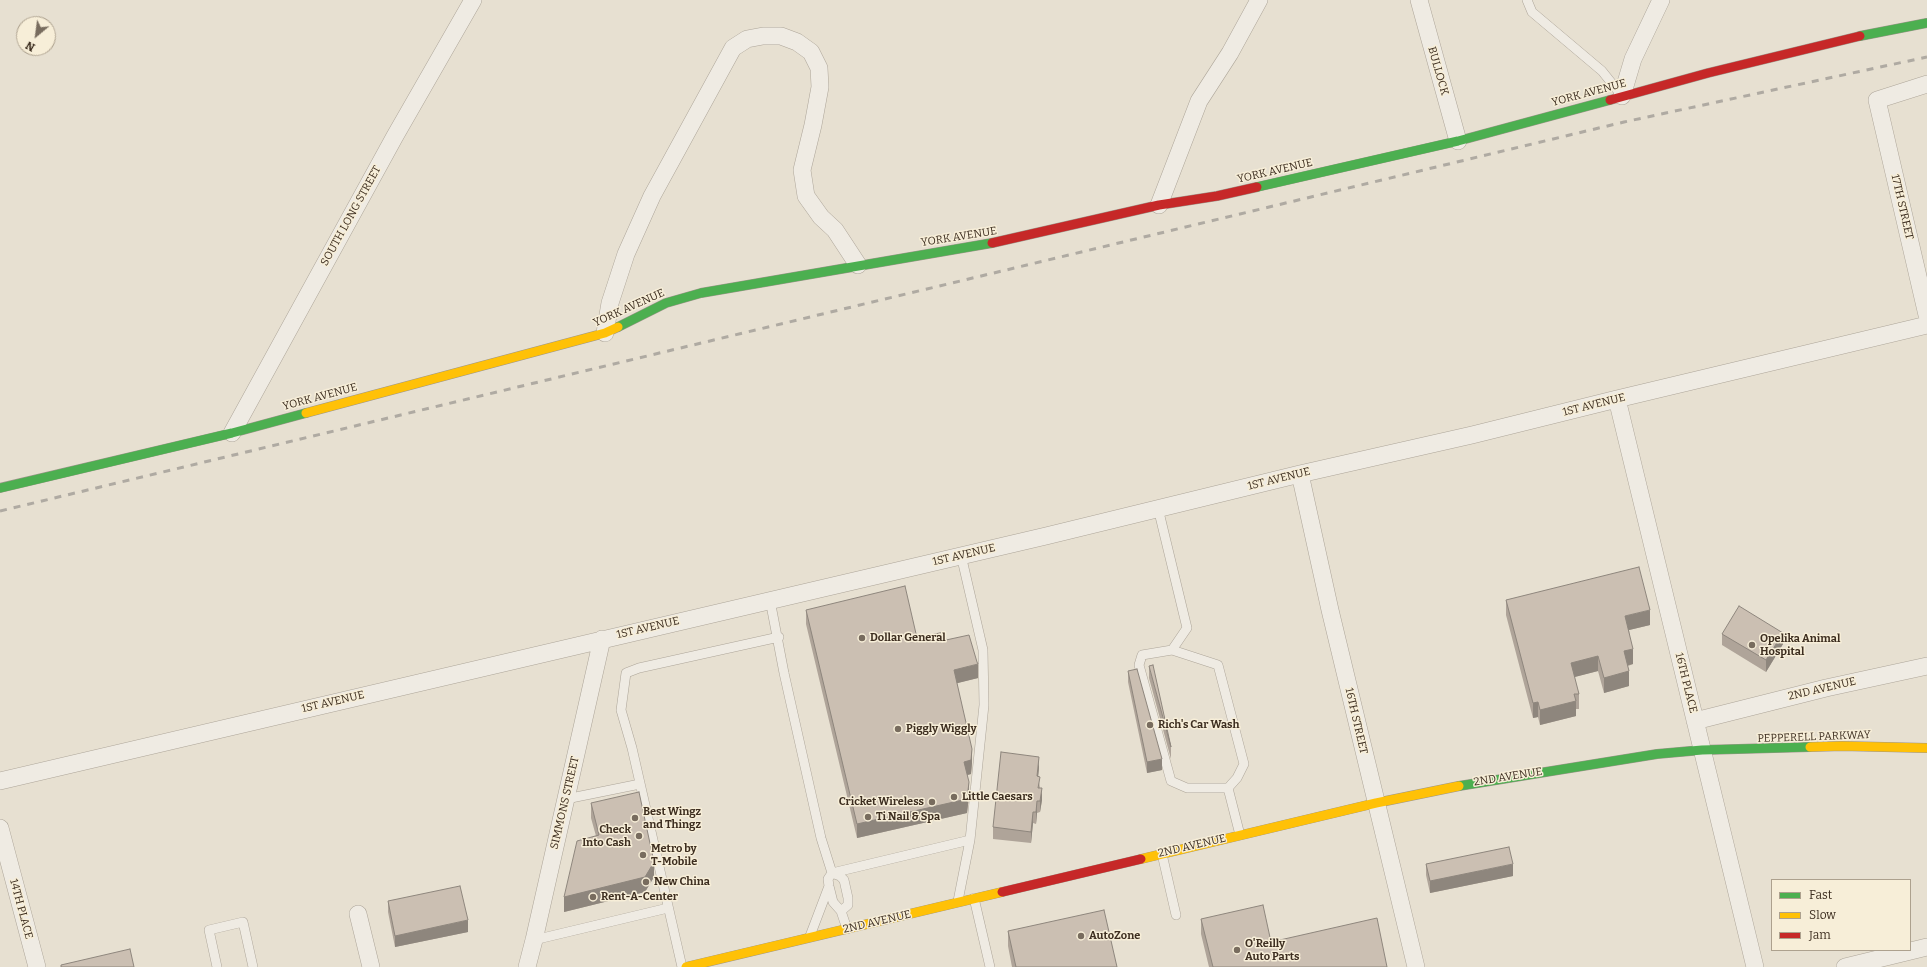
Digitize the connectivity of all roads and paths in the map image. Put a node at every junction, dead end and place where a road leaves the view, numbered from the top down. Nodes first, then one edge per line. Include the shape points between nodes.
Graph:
1 (473, 0) edge
2 (1260, 0) edge
3 (1419, 0) edge
4 (1527, 0) edge
5 (1662, 0) edge
6 (1927, 23) edge
7 (1927, 84) edge
8 (1622, 96) junction
9 (1458, 141) junction
10 (1159, 205) junction
11 (858, 265) junction
12 (1927, 315) edge
13 (1927, 326) edge
14 (605, 333) junction
15 (1617, 399) junction
16 (232, 433) junction
17 (1300, 474) junction
18 (0, 488) edge
19 (1158, 508) junction
20 (961, 555) junction
21 (770, 600) junction
22 (778, 637) junction
23 (602, 639) junction
24 (1172, 650) junction
25 (1927, 666) edge
26 (1695, 721) junction
27 (1927, 748) edge
28 (1702, 750) junction
29 (0, 781) edge
30 (640, 784) junction
31 (1228, 788) junction
32 (566, 799) junction
33 (1376, 803) junction
34 (0, 828) edge
35 (1240, 835) junction
36 (970, 840) junction
37 (1162, 854) junction
38 (832, 873) junction
39 (829, 886) junction
40 (974, 898) junction
41 (957, 902) junction
42 (668, 908) junction
43 (841, 911) junction
44 (358, 914) dead end
45 (1176, 915) dead end
46 (847, 929) junction
47 (810, 936) junction
48 (534, 940) junction
49 (1927, 948) edge
50 (37, 967) edge
51 (217, 967) edge
52 (253, 967) edge
53 (371, 967) edge
54 (527, 967) edge
55 (682, 967) edge
56 (686, 967) edge
57 (990, 967) edge
58 (1416, 967) edge
59 (1756, 967) edge
60 (1845, 967) edge

1 - 16 street, SOUTH LONG STREET via 395,136
2 - 10 street via 1199,101
3 - 9 street, BULLOCK
4 - 8 lane via 1532,12 1602,71
5 - 8 street via 1633,59
6 - 8 street, YORK AVENUE via 1844,40
7 - 12 street, 17TH STREET via 1877,100
8 - 9 street, YORK AVENUE
9 - 10 street, YORK AVENUE via 1217,196
10 - 11 street, YORK AVENUE via 1005,241
11 - 14 street, YORK AVENUE via 701,292 666,303
11 - 14 street via 835,230 821,217 806,196 802,170 820,87 819,68 811,52 797,42 781,36 747,39 733,48 652,196 626,254 610,303
13 - 15 street, 1ST AVENUE
14 - 16 street, YORK AVENUE
15 - 17 street, 1ST AVENUE via 1472,436
15 - 26 street, 16TH PLACE
16 - 18 street, YORK AVENUE
17 - 19 street, 1ST AVENUE
17 - 33 street, 16TH STREET
19 - 20 street, 1ST AVENUE
19 - 24 lane via 1187,628
20 - 21 street, 1ST AVENUE
20 - 36 lane via 983,650 984,705
21 - 22 lane
21 - 23 street, 1ST AVENUE
22 - 30 lane via 626,673 621,710
22 - 38 lane via 821,838
23 - 29 street, 1ST AVENUE
23 - 32 street, SIMMONS STREET
24 - 31 lane via 1218,665 1244,764
24 - 31 lane via 1142,655 1139,664 1171,781 1187,788
25 - 26 street, 2ND AVENUE via 1819,689
26 - 28 street, 16TH PLACE
27 - 28 street, PEPPERELL PARKWAY via 1842,746
28 - 33 street, 2ND AVENUE via 1657,754 1518,775
28 - 59 street, 16TH PLACE
30 - 32 lane
30 - 42 lane
31 - 35 lane
32 - 48 street, SIMMONS STREET
33 - 35 street, 2ND AVENUE
33 - 58 street, 16TH STREET
34 - 50 street, 14TH PLACE
35 - 37 street, 2ND AVENUE
36 - 38 lane
36 - 41 lane
37 - 40 street, 2ND AVENUE
37 - 45 lane
38 - 39 lane via 828,879
38 - 43 lane via 844,880 848,905
39 - 43 lane via 833,902
39 - 47 lane
40 - 41 street, 2ND AVENUE
40 - 57 lane
41 - 46 street, 2ND AVENUE
42 - 48 lane
42 - 55 lane
43 - 46 lane
44 - 53 street
46 - 47 street, 2ND AVENUE
47 - 56 street, 2ND AVENUE
48 - 54 street, SIMMONS STREET
49 - 60 street
51 - 52 lane via 209,930 243,922

